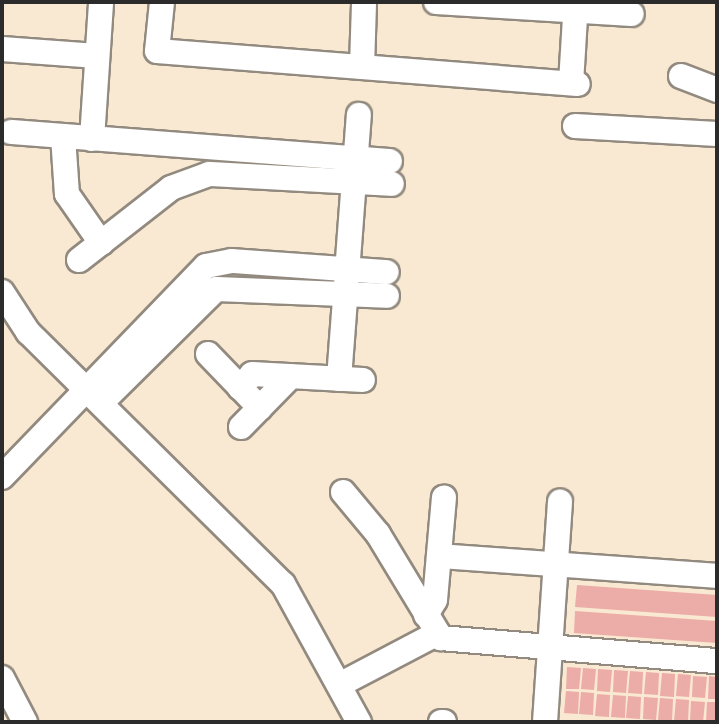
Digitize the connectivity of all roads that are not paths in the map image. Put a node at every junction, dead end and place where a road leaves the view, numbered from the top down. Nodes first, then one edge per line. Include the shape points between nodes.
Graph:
1 (101, 2) edge
2 (162, 2) edge
3 (364, 2) edge
4 (436, 2) edge
5 (576, 7) edge
6 (632, 14) dead end
7 (2, 49) edge
8 (97, 56) junction
9 (362, 67) junction
10 (681, 76) dead end
11 (717, 90) edge
12 (359, 115) dead end
13 (575, 126) dead end
14 (11, 132) dead end
15 (717, 135) edge
16 (63, 136) junction
17 (92, 139) junction
18 (355, 169) junction
19 (391, 172) dead end
20 (101, 243) junction
21 (79, 260) dead end
22 (346, 281) junction
23 (387, 284) dead end
24 (2, 292) edge
25 (208, 354) dead end
26 (291, 376) junction
27 (240, 388) junction
28 (93, 395) junction
29 (260, 408) junction
30 (241, 427) dead end
31 (2, 477) edge
32 (343, 492) dead end
33 (444, 497) dead end
34 (560, 502) dead end
35 (439, 556) junction
36 (556, 565) junction
37 (717, 576) edge
38 (431, 625) junction
39 (551, 649) junction
40 (717, 661) edge
41 (2, 678) edge
42 (339, 685) junction
43 (25, 722) edge
44 (359, 722) edge
45 (545, 722) edge

1 - 8 street
2 - 9 street via 157,51
3 - 9 street
4 - 5 street
5 - 6 street
5 - 9 street via 574,84
7 - 8 street
8 - 17 street
10 - 11 street
12 - 18 street
13 - 15 street
14 - 16 street
16 - 17 street
16 - 20 street via 68,194
17 - 18 street
18 - 19 street
18 - 20 street via 209,174 171,188
18 - 22 street
20 - 21 street
22 - 23 street
22 - 26 street via 351,379
22 - 28 street via 216,289
24 - 28 street via 28,332
25 - 27 street
26 - 27 street via 251,374
26 - 29 street
27 - 29 street
28 - 31 street
28 - 42 street via 283,584
29 - 30 street
32 - 38 street via 378,534
33 - 35 street
34 - 36 street
35 - 36 street
35 - 38 street
36 - 37 street
36 - 39 street
38 - 39 street
38 - 42 street
39 - 40 street
39 - 45 street
41 - 43 street
42 - 44 street

